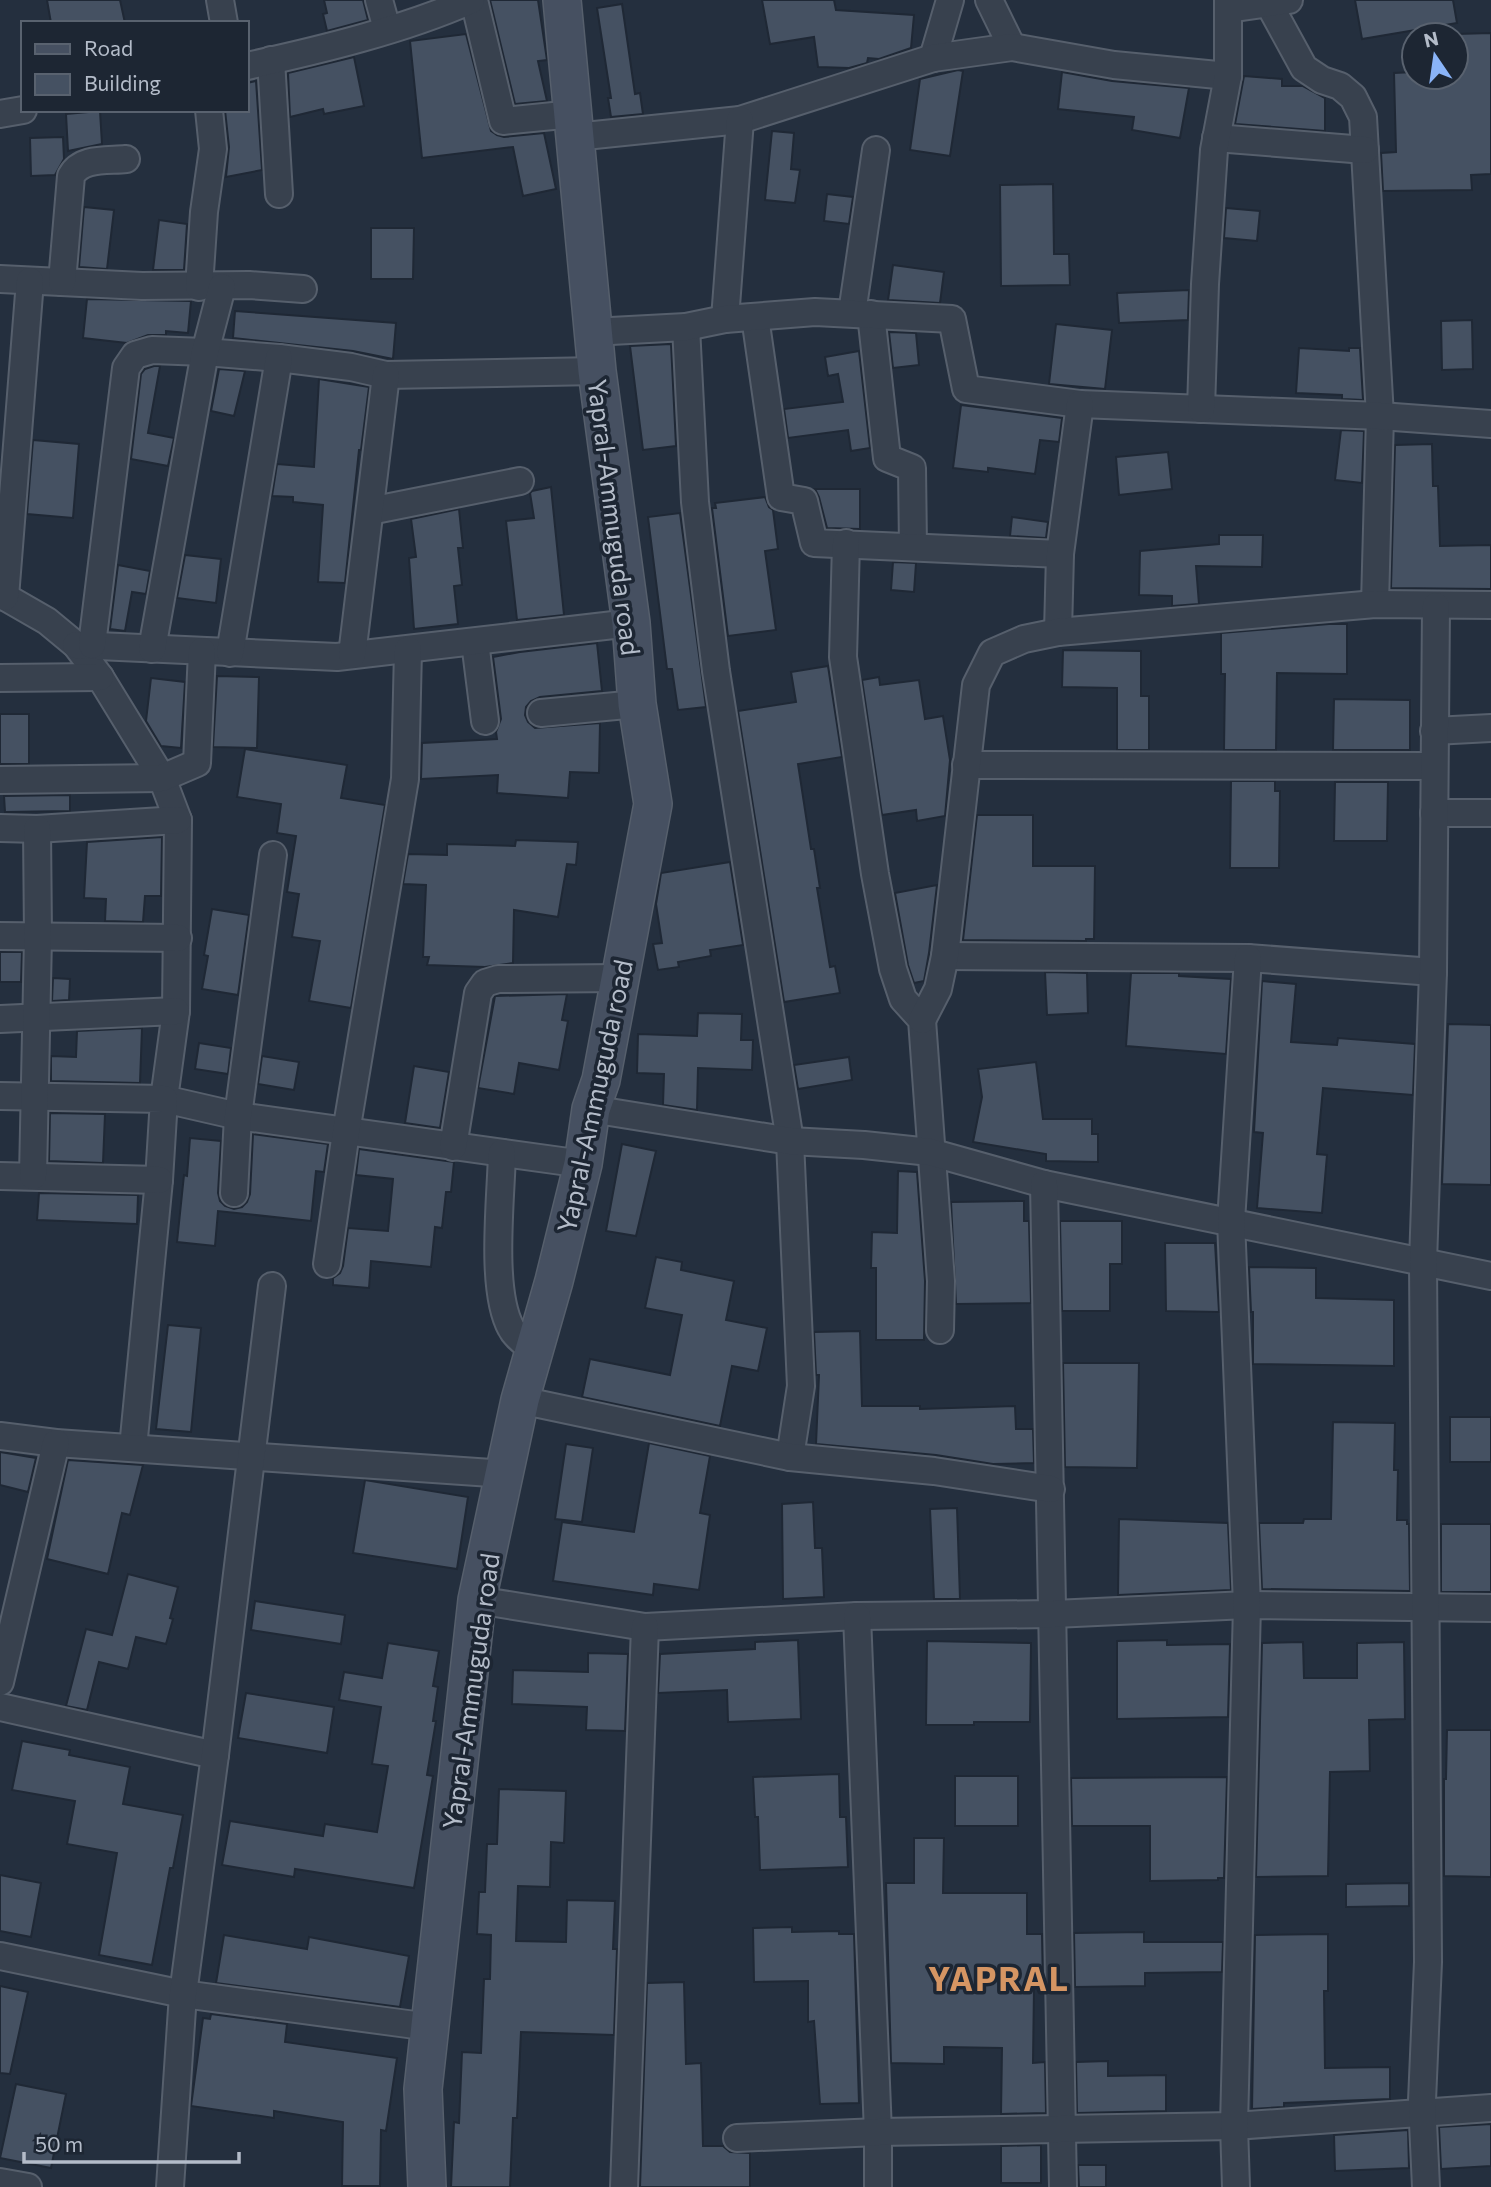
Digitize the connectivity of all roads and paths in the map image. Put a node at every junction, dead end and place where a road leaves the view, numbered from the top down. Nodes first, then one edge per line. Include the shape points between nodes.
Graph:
1 (220, 0) edge
2 (379, 0) edge
3 (472, 0) edge
4 (562, 0) edge
5 (950, 0) edge
6 (989, 0) edge
7 (1279, 2) edge
8 (1228, 4) edge
9 (224, 21) edge
10 (387, 29) junction
11 (1012, 47) junction
12 (933, 58) junction
13 (259, 63) edge
14 (1228, 76) junction
15 (21, 110) edge
16 (209, 112) edge
17 (0, 114) edge
18 (740, 120) junction
19 (574, 126) junction
20 (1216, 138) junction
21 (877, 150) dead end
22 (1365, 150) junction
23 (126, 159) dead end
24 (279, 194) dead end
25 (0, 279) edge
26 (30, 281) junction
27 (62, 282) junction
28 (211, 287) junction
29 (303, 289) dead end
30 (861, 314) junction
31 (755, 317) junction
32 (725, 319) junction
33 (686, 327) junction
34 (592, 332) junction
35 (205, 352) junction
36 (279, 358) junction
37 (597, 371) junction
38 (386, 374) junction
39 (1080, 404) junction
40 (1201, 408) junction
41 (1380, 416) junction
42 (1491, 424) edge
43 (520, 481) dead end
44 (370, 510) junction
45 (846, 543) junction
46 (913, 547) junction
47 (1060, 554) junction
48 (3, 596) edge
49 (1375, 604) junction
50 (1491, 605) edge
51 (1436, 606) junction
52 (631, 623) junction
53 (1058, 632) junction
54 (475, 642) junction
55 (84, 645) junction
56 (152, 649) junction
57 (408, 650) junction
58 (202, 651) junction
59 (230, 653) junction
60 (352, 655) junction
61 (100, 677) junction
62 (0, 678) edge
63 (637, 704) junction
64 (541, 713) dead end
65 (485, 721) dead end
66 (1491, 728) edge
67 (1434, 731) junction
68 (966, 765) junction
69 (1433, 766) junction
70 (162, 778) junction
71 (0, 780) edge
72 (1434, 813) junction
73 (1491, 813) edge
74 (178, 820) junction
75 (0, 828) edge
76 (37, 830) junction
77 (273, 855) dead end
78 (0, 936) edge
79 (38, 937) junction
80 (178, 938) junction
81 (945, 956) junction
82 (1248, 958) junction
83 (1433, 972) junction
84 (620, 978) junction
85 (176, 1011) junction
86 (35, 1018) junction
87 (0, 1019) edge
88 (922, 1020) junction
89 (0, 1096) edge
90 (34, 1096) junction
91 (164, 1099) junction
92 (591, 1109) junction
93 (238, 1116) junction
94 (346, 1132) junction
95 (790, 1141) junction
96 (453, 1147) junction
97 (930, 1152) junction
98 (502, 1153) junction
99 (583, 1164) junction
100 (0, 1176) edge
101 (33, 1177) junction
102 (159, 1180) junction
103 (1044, 1184) junction
104 (234, 1193) dead end
105 (1231, 1221) junction
106 (1423, 1262) junction
107 (327, 1264) dead end
108 (1491, 1276) edge
109 (272, 1286) dead end
110 (940, 1330) dead end
111 (534, 1351) junction
112 (520, 1400) junction
113 (0, 1437) edge
114 (56, 1443) junction
115 (134, 1448) junction
116 (252, 1457) junction
117 (790, 1457) junction
118 (506, 1474) junction
119 (1051, 1489) junction
120 (477, 1600) junction
121 (1247, 1605) junction
122 (1491, 1608) edge
123 (1424, 1609) junction
124 (1054, 1614) junction
125 (858, 1616) junction
126 (645, 1627) junction
127 (0, 1682) edge
128 (0, 1707) edge
129 (215, 1755) junction
130 (0, 1956) edge
131 (183, 1994) junction
132 (430, 2027) junction
133 (1491, 2108) edge
134 (1423, 2111) junction
135 (1234, 2126) junction
136 (1062, 2129) junction
137 (878, 2132) junction
138 (737, 2138) dead end
139 (0, 2182) edge
140 (28, 2187) edge
141 (170, 2187) edge
142 (427, 2187) edge
143 (624, 2187) edge
144 (878, 2187) edge
145 (1063, 2187) edge
146 (1236, 2187) edge
147 (1426, 2187) edge

1 - 9 street
2 - 10 street
3 - 10 street
3 - 19 street via 503,121
4 - 19 main road, Yapral-Ammuguda road
5 - 12 street
6 - 11 street
7 - 8 street
7 - 22 street via 1304,68 1353,97 1363,117
8 - 14 street
10 - 13 street
11 - 12 street
11 - 14 street via 1114,65
12 - 18 street
13 - 24 street
14 - 20 street
15 - 17 street
16 - 28 street via 213,149 204,212
18 - 19 street
18 - 32 street
19 - 34 main road, Yapral-Ammuguda road
20 - 22 street
20 - 40 street
21 - 30 street
22 - 41 street
23 - 27 street via 85,162 71,176
25 - 26 street
26 - 27 street
26 - 48 street
27 - 28 street
28 - 29 street
28 - 35 street
30 - 31 street
30 - 39 street via 952,319 966,389
30 - 46 street via 887,458 912,468
31 - 32 street
31 - 45 street via 781,497 804,500 814,543
32 - 33 street
33 - 34 street
33 - 95 street via 695,502 716,671
34 - 37 main road, Yapral-Ammuguda road
35 - 36 street
35 - 55 street via 152,351 135,355 126,368
35 - 56 street
36 - 38 street
36 - 59 street
37 - 38 street
37 - 52 main road, Yapral-Ammuguda road
38 - 44 street
39 - 40 street
39 - 47 street
40 - 41 street
41 - 42 street
41 - 49 street
43 - 44 street
44 - 60 street
45 - 46 street
45 - 88 street via 843,657 875,874 893,969 903,999
46 - 47 street
47 - 53 street
48 - 55 street
49 - 51 street
49 - 53 street
50 - 51 street
51 - 67 street
52 - 54 street
52 - 63 main road, Yapral-Ammuguda road
53 - 68 street via 1024,639 992,653 976,685
54 - 57 street
54 - 65 street
55 - 56 street
55 - 61 street
56 - 58 street
57 - 60 street
57 - 94 street via 405,779
58 - 59 street
58 - 70 street via 197,763
59 - 60 street
61 - 62 street
61 - 70 street
63 - 64 street
63 - 84 main road, Yapral-Ammuguda road via 653,804
66 - 67 street
67 - 69 street
68 - 69 street
68 - 81 street
69 - 72 street
70 - 71 street
70 - 74 street
72 - 73 street
72 - 83 street
74 - 76 street
74 - 80 street
75 - 76 street
76 - 79 street
77 - 93 street
78 - 79 street
79 - 80 street
79 - 86 street
80 - 85 street
81 - 82 street
81 - 88 street via 938,989
82 - 83 street
82 - 105 street
83 - 106 street
84 - 92 main road, Yapral-Ammuguda road
84 - 96 street via 498,979 485,983 478,993
85 - 86 street
85 - 91 street
86 - 87 street
86 - 90 street
88 - 97 street
89 - 90 street
90 - 91 street
90 - 101 street
91 - 93 street
91 - 102 street
92 - 95 street
92 - 99 main road, Yapral-Ammuguda road
93 - 94 street
93 - 104 street
94 - 96 street
94 - 107 street
95 - 97 street
95 - 117 street via 801,1386
96 - 98 street
97 - 103 street
97 - 110 street via 941,1281
98 - 99 street
98 - 111 street via 502,1305 511,1330
99 - 111 main road, Yapral-Ammuguda road
100 - 101 street
101 - 102 street
102 - 115 street
103 - 105 street
103 - 119 street
105 - 106 street
105 - 121 street
106 - 108 street
106 - 123 street
109 - 116 street
111 - 112 main road, Yapral-Ammuguda road
112 - 117 street
112 - 118 main road, Yapral-Ammuguda road
113 - 114 street
114 - 115 street
114 - 127 street
115 - 116 street
116 - 118 street
116 - 129 street
117 - 119 street via 934,1471
118 - 120 main road, Yapral-Ammuguda road
119 - 124 street
120 - 126 street
120 - 132 main road, Yapral-Ammuguda road
121 - 123 street
121 - 124 street
121 - 135 street
122 - 123 street
123 - 134 street via 1428,1962
124 - 125 street
124 - 136 street
125 - 126 street
125 - 137 street
126 - 143 street
128 - 129 street
129 - 131 street
130 - 131 street
131 - 132 street
131 - 141 street
132 - 142 main road, Yapral-Ammuguda road via 423,2089
133 - 134 street
134 - 135 street
134 - 147 street
135 - 136 street
135 - 146 street
136 - 137 street
136 - 145 street
137 - 138 street
137 - 144 street
139 - 140 street

